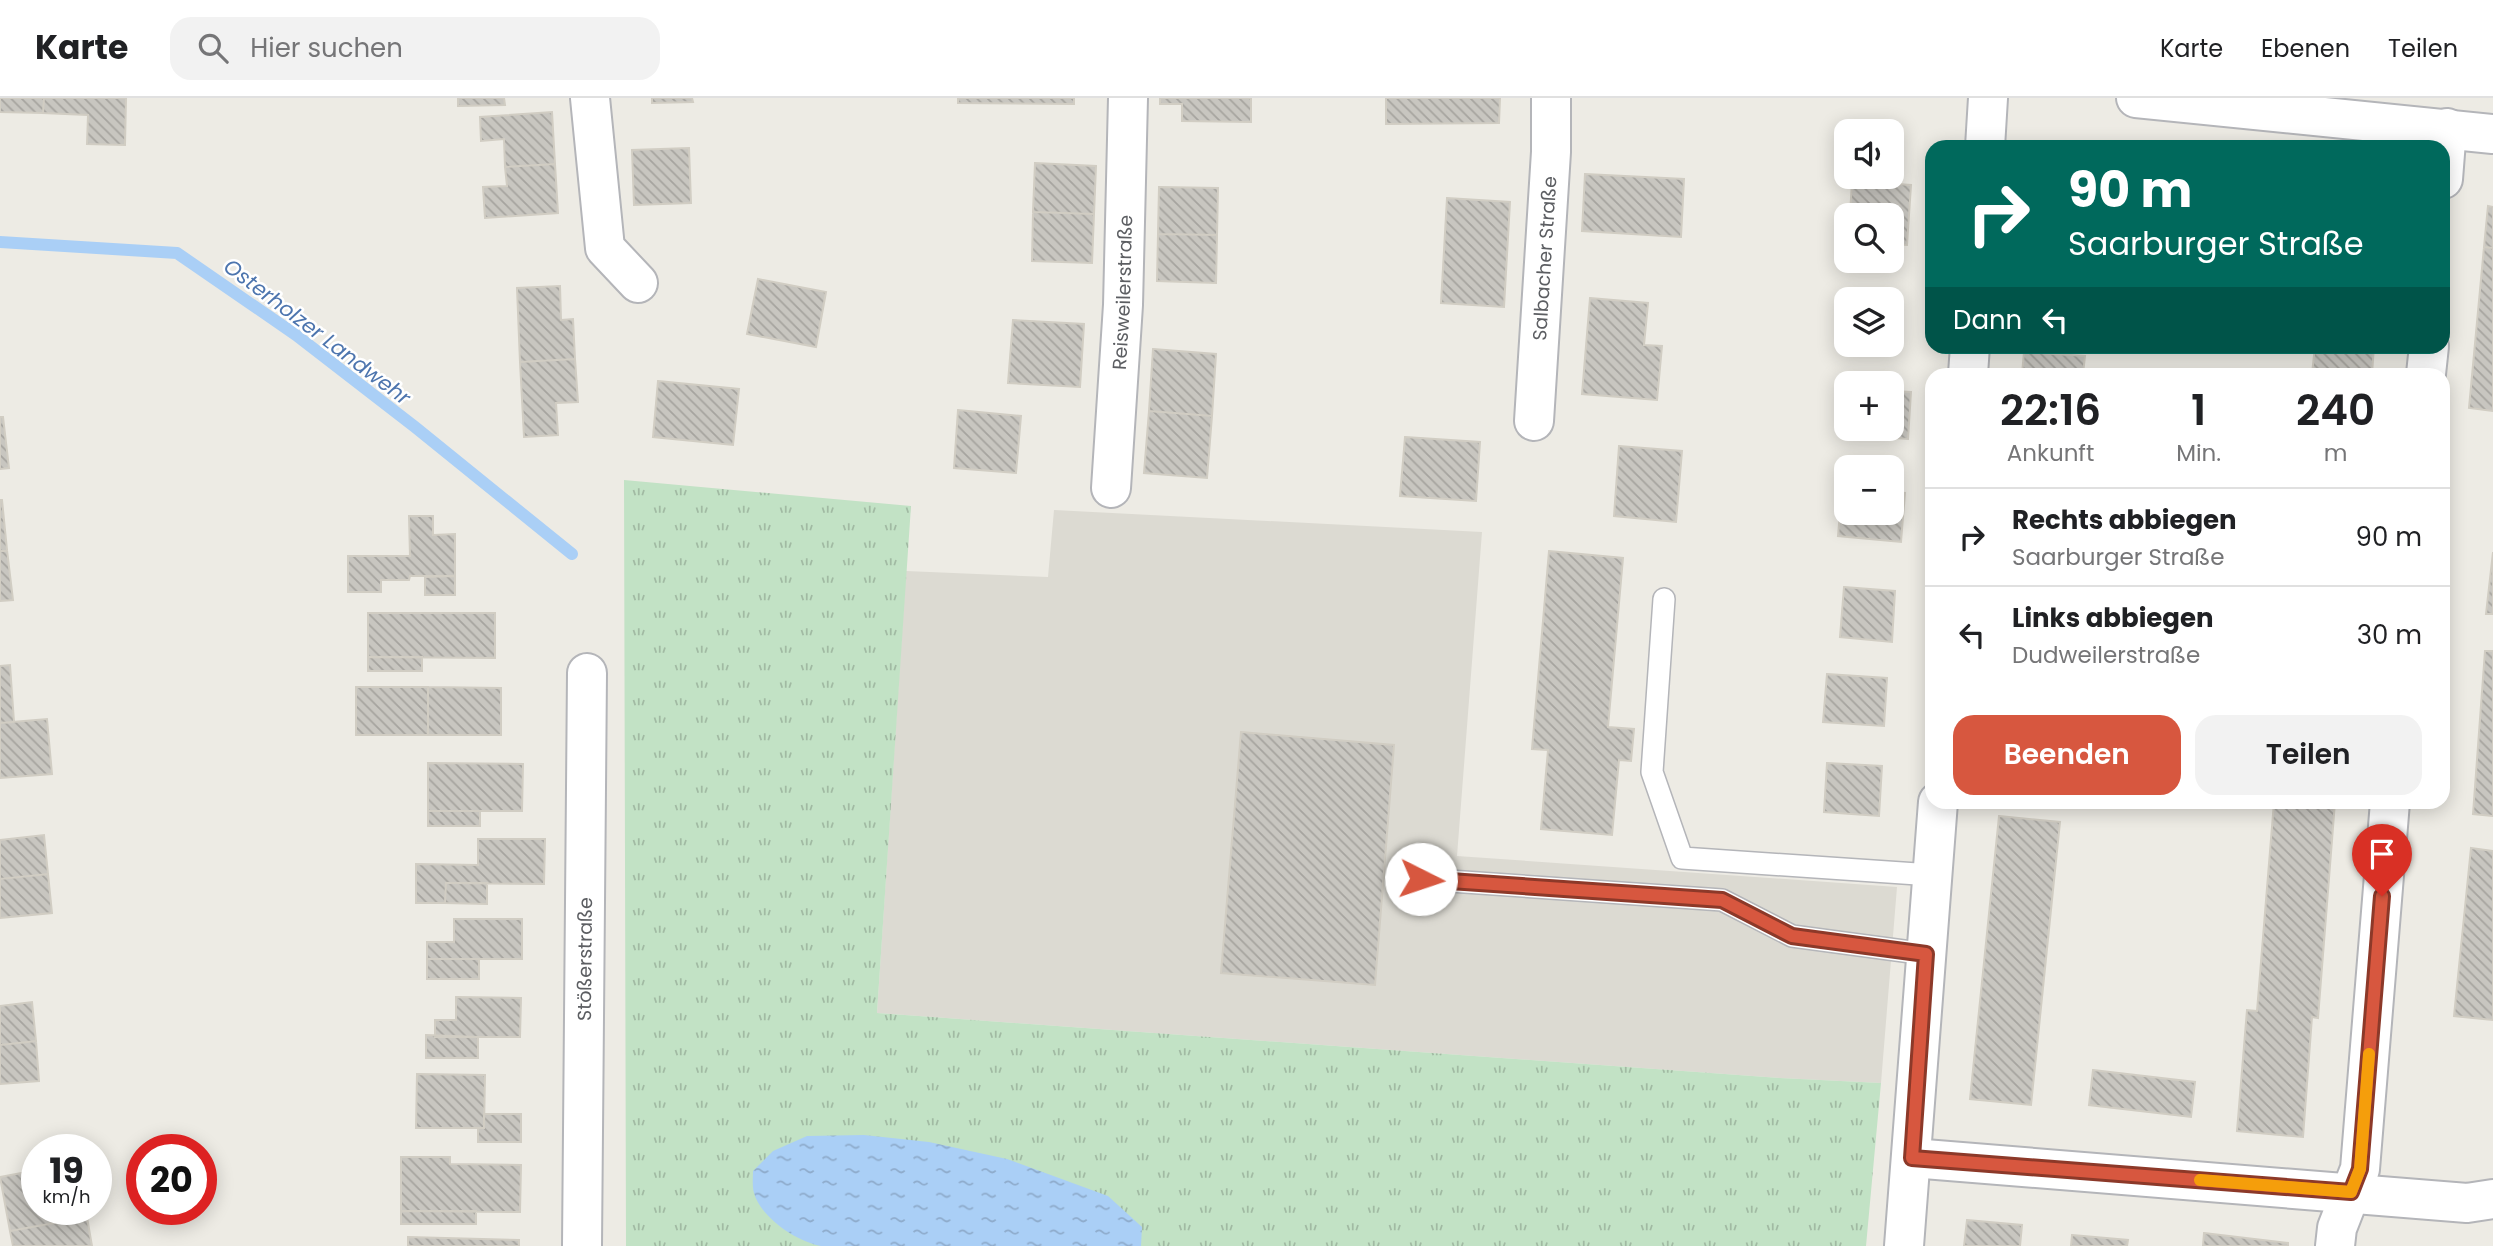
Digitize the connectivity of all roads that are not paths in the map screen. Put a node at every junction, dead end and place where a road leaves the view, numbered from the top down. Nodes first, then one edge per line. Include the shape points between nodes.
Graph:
1 (590, 98) edge
2 (1128, 98) edge
3 (1551, 98) edge
4 (1988, 98) edge
5 (2136, 98) edge
6 (2447, 128) junction
7 (2493, 134) edge
8 (1985, 140) edge
9 (2446, 140) edge
10 (638, 283) dead end
11 (1534, 421) dead end
12 (1111, 488) dead end
13 (1664, 599) dead end
14 (587, 673) dead end
15 (1937, 809) edge
16 (2389, 809) edge
17 (1932, 875) junction
18 (1421, 879) dead end
19 (1926, 954) junction
20 (1912, 1158) junction
21 (2351, 1192) junction
22 (2493, 1199) edge
23 (582, 1246) edge
24 (1904, 1246) edge
25 (2335, 1246) edge

1 - 10 street via 605,248
2 - 12 street, Reisweilerstraße via 1123,305
3 - 11 street, Salbacher Straße
4 - 8 street
5 - 6 street
6 - 7 street
6 - 9 street
13 - 17 lane via 1652,772 1682,858
14 - 23 street, Stößerstraße
15 - 17 street
16 - 21 street via 2360,1169
17 - 19 street
18 - 19 lane via 1722,900 1792,936
19 - 20 street
20 - 21 street
20 - 24 street
21 - 22 street via 2467,1203
21 - 25 street

